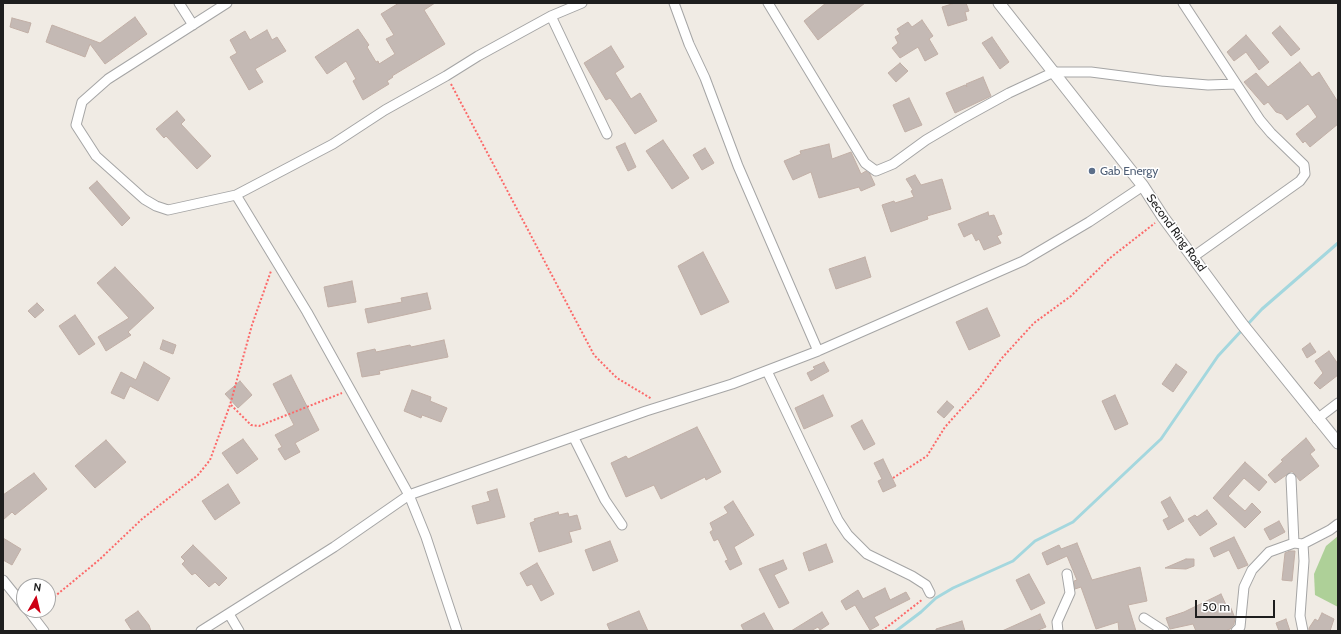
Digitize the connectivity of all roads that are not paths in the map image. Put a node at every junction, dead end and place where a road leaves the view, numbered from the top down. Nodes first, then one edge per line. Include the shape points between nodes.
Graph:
1 (179, 3) edge
2 (227, 3) edge
3 (582, 3) edge
4 (674, 3) edge
5 (768, 3) edge
6 (999, 3) edge
7 (1183, 3) edge
8 (551, 16) junction
9 (193, 25) junction
10 (1054, 72) junction
11 (1236, 84) junction
12 (607, 134) dead end
13 (1143, 186) junction
14 (236, 195) junction
15 (1193, 257) junction
16 (818, 351) junction
17 (767, 372) junction
18 (1338, 403) edge
19 (1317, 419) junction
20 (574, 438) junction
21 (1338, 444) edge
22 (1291, 478) dead end
23 (409, 495) junction
24 (1338, 524) edge
25 (622, 525) dead end
26 (1299, 543) junction
27 (1067, 574) dead end
28 (3, 580) edge
29 (930, 594) road end
30 (16, 596) edge
31 (229, 614) junction
32 (34, 618) edge
33 (1144, 618) dead end
34 (44, 631) edge
35 (201, 631) edge
36 (239, 631) edge
37 (457, 631) edge
38 (1058, 631) edge
39 (1164, 631) edge
40 (1236, 631) edge
41 (1303, 631) edge

1 - 9 street
2 - 9 street
3 - 8 street
4 - 16 street via 738,166
5 - 10 street via 856,149 865,163 876,171 893,164 960,120
6 - 10 street, Second Ring Road
7 - 11 street
8 - 12 street
8 - 14 street via 385,110 333,144
9 - 14 street via 108,79 82,102 76,125 96,156 144,199 156,206 168,210
10 - 11 street via 1091,72 1161,81
10 - 13 street, Second Ring Road
11 - 15 street via 1271,134 1304,165 1305,174 1300,181
13 - 15 street, Second Ring Road
13 - 16 street via 1023,261
14 - 23 street via 276,259
15 - 19 street, Second Ring Road
16 - 17 street
17 - 20 street
17 - 29 street via 838,520 848,535 867,554 926,585
18 - 19 street
19 - 21 street, Second Ring Road
20 - 23 street
20 - 25 street via 605,500
22 - 26 street
23 - 31 street via 334,547
23 - 37 street via 426,537
24 - 26 street
26 - 40 street via 1269,552 1252,570 1244,587 1240,628
26 - 41 street via 1304,561 1300,616
27 - 38 street via 1071,587 1057,622
28 - 30 street
31 - 35 street
31 - 36 street
32 - 34 street
33 - 39 street

